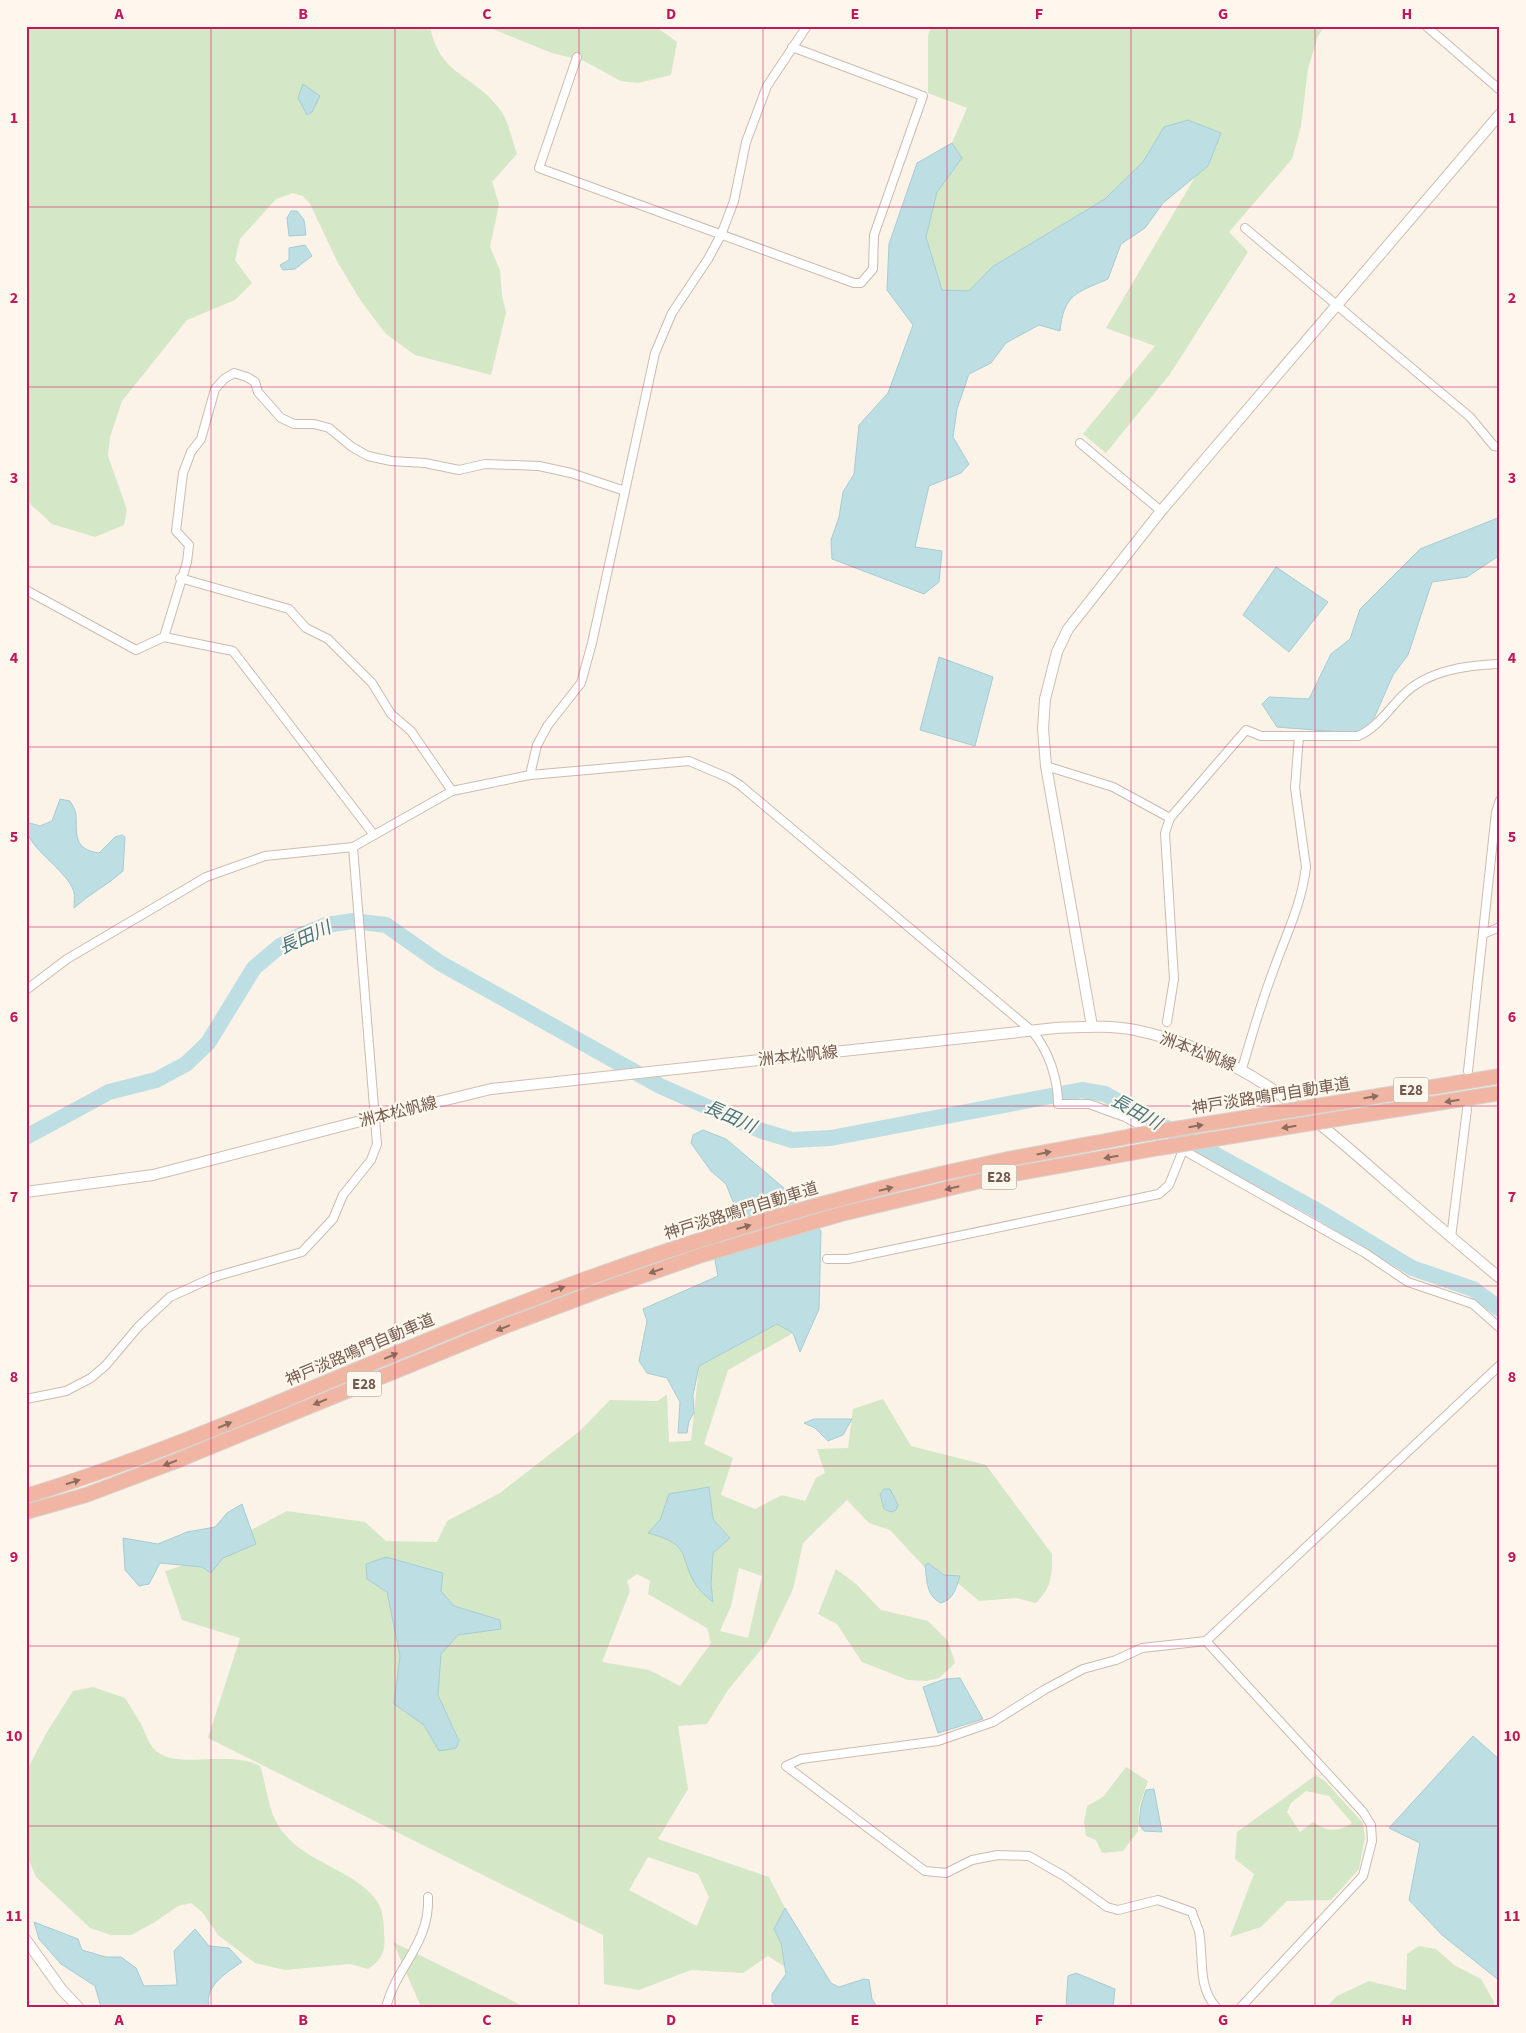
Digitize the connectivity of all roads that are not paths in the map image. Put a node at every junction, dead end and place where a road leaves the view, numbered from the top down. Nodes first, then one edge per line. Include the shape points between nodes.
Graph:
1 (807, 26) edge
2 (1426, 26) edge
3 (792, 47) junction
4 (577, 56) dead end
5 (1500, 90) edge
6 (1500, 114) edge
7 (1245, 228) dead end
8 (721, 235) junction
9 (1336, 306) junction
10 (1080, 442) dead end
11 (1500, 447) edge
12 (625, 491) junction
13 (1161, 511) junction
14 (180, 578) junction
15 (26, 590) edge
16 (164, 637) junction
17 (1500, 664) edge
18 (1299, 736) junction
19 (1046, 766) junction
20 (530, 775) junction
21 (452, 791) junction
22 (1500, 800) edge
23 (1170, 818) junction
24 (374, 835) junction
25 (353, 847) junction
26 (1500, 927) edge
27 (1483, 934) junction
28 (26, 990) edge
29 (1167, 1022) dead end
30 (1092, 1026) junction
31 (1032, 1031) junction
32 (1242, 1069) junction
33 (1468, 1071) dead end
34 (1500, 1076) edge
35 (1500, 1093) edge
36 (1467, 1109) dead end
37 (376, 1117) junction
38 (1183, 1150) junction
39 (26, 1192) edge
40 (1452, 1238) junction
41 (827, 1259) dead end
42 (1500, 1278) edge
43 (1500, 1328) edge
44 (1500, 1365) edge
45 (26, 1399) edge
46 (26, 1496) edge
47 (26, 1512) edge
48 (1206, 1641) junction
49 (428, 1897) dead end
50 (26, 1940) edge
51 (78, 2007) edge
52 (386, 2007) edge
53 (1216, 2007) edge
54 (1241, 2007) edge

1 - 3 street
2 - 5 street
3 - 8 street via 768,86 754,119 734,201
3 - 8 street via 923,96 874,235 873,269 861,283 854,283
4 - 8 street via 539,168
6 - 9 main road
7 - 9 street
8 - 12 street via 664,329 655,353
9 - 11 street via 1470,417 1494,446
9 - 13 main road
10 - 13 street
12 - 14 street via 539,466 485,464 459,470 368,456 329,428 294,424 281,418 258,392 255,382 234,373 215,389 201,439 191,452 183,472 176,531 189,545 187,562
12 - 20 street via 581,683 548,725 537,745
13 - 19 main road via 1068,629 1057,652 1045,699
14 - 16 street
14 - 21 street via 289,609 306,628 328,639 372,683 391,714 411,731
15 - 16 street via 136,650
16 - 24 street via 233,651
17 - 18 street via 1455,668 1426,680 1406,692 1369,730 1358,736
18 - 23 street via 1260,736 1246,730
18 - 32 street via 1295,788 1306,867 1304,879 1296,913 1274,967
19 - 23 street via 1113,786
19 - 30 main road
20 - 21 street
20 - 31 street via 689,761 729,778
21 - 24 street
22 - 27 street
23 - 29 street via 1165,833 1165,858 1174,979
24 - 25 street
25 - 28 street via 265,856 206,877 67,959
25 - 37 street
26 - 27 street
27 - 33 street
30 - 31 main road, 洲本松帆線
30 - 32 main road, 洲本松帆線 via 1164,1037
31 - 37 main road, 洲本松帆線 via 492,1090
31 - 38 street via 1042,1042 1058,1085 1058,1104 1098,1107 1125,1117
32 - 40 main road, 洲本松帆線 via 1266,1083 1337,1138
46 -> 34 highway, 神戸淡路鳴門自動車道 / E28, bridge via 173,1447 505,1309 697,1241 838,1200 996,1162 1131,1136
35 -> 47 highway, 神戸淡路鳴門自動車道 / E28, bridge via 997,1177 841,1214 702,1255 604,1289 167,1464 86,1495
36 - 40 street
37 - 39 main road, 洲本松帆線 via 153,1175
37 - 45 street via 377,1144 371,1160 343,1195 333,1219 302,1252 214,1277 170,1297 91,1378 66,1391
38 - 41 street via 1169,1185 1159,1194 848,1259
38 - 43 street via 1365,1253 1408,1282 1472,1304
40 - 42 main road, 洲本松帆線
44 - 48 street
48 - 53 street via 1142,1648 1116,1660 1083,1669 992,1722 938,1741 801,1759 786,1766 924,1871 946,1873 972,1860 1028,1856 1064,1876 1107,1907 1118,1910 1158,1900 1192,1912 1199,1932 1204,1982 1209,1999
48 - 54 street via 1363,1812 1371,1825 1372,1841 1363,1876
49 - 52 street via 429,1911 424,1932 392,1988
50 - 51 main road

